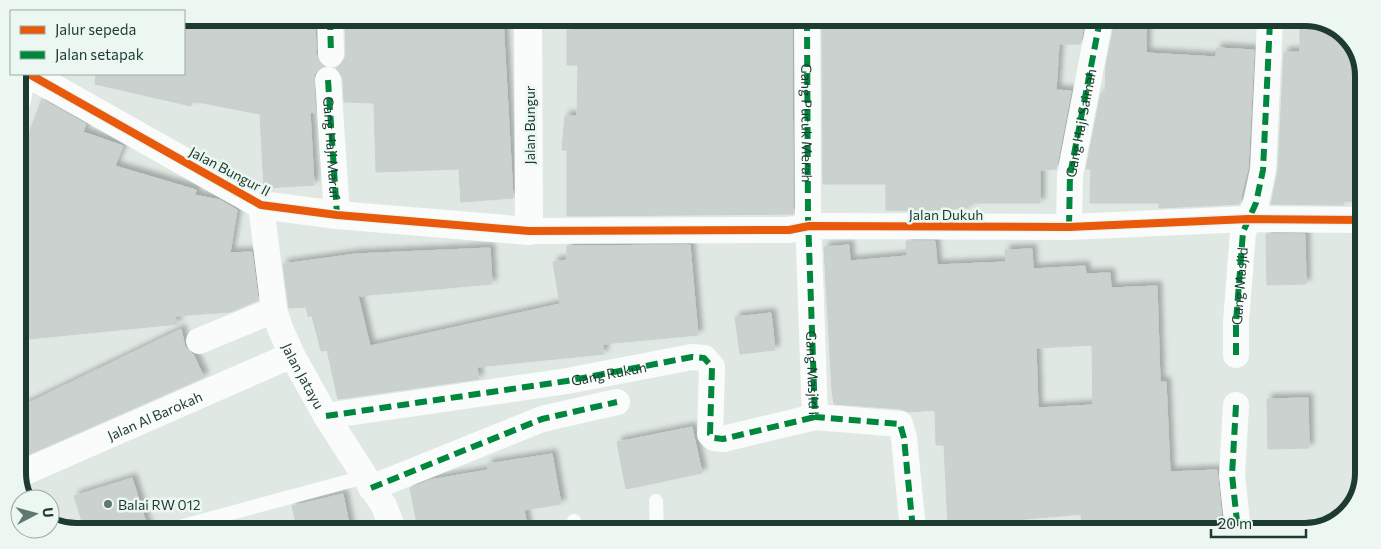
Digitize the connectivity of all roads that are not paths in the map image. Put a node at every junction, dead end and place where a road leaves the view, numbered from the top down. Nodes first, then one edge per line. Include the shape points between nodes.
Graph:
1 (330, 26) edge
2 (528, 26) edge
3 (807, 26) edge
4 (1099, 26) edge
5 (1270, 26) edge
6 (331, 54) dead end
7 (31, 75) edge
8 (328, 80) dead end
9 (261, 205) junction
10 (337, 215) junction
11 (1248, 219) junction
12 (1355, 220) edge
13 (809, 226) junction
14 (1069, 227) junction
15 (529, 232) junction
16 (274, 310) junction
17 (199, 342) dead end
18 (292, 355) junction
19 (1236, 355) dead end
20 (617, 402) dead end
21 (1236, 405) dead end
22 (326, 416) junction
23 (815, 417) junction
24 (26, 471) edge
25 (367, 483) junction
26 (656, 502) dead end
27 (195, 523) edge
28 (391, 523) edge
29 (657, 523) edge
30 (912, 523) edge
31 (1237, 523) edge

1 - 6 street
2 - 15 street, Jalan Bungur
3 - 13 street, Gang Pucuk Merah
4 - 14 street, Gang Haji Saimah via 1070,175
5 - 11 street, Gang Masjid via 1263,170 1256,204
7 - 9 street, Jalan Bungur II
8 - 10 street, Gang Haji Maruf
9 - 10 street, Jalan Bungur II
9 - 16 street, Jalan Jatayu
10 - 15 street, Jalan Bungur II
11 - 12 street, Jalan Dukuh
11 - 14 street, Jalan Dukuh
11 - 19 street, Gang Masjid via 1243,232
13 - 14 street, Jalan Dukuh
13 - 15 street, Jalan Dukuh via 789,230
13 - 23 street, Gang Masjid I
16 - 17 street
16 - 18 street, Jalan Jatayu
18 - 22 street, Jalan Jatayu
18 - 24 street, Jalan Al Barokah
20 - 25 street via 542,419
21 - 31 street via 1232,475
22 - 23 street, Gang Rukun via 567,381 692,357 704,358 712,367 710,434 714,438 723,439
22 - 25 street, Jalan Jatayu
23 - 30 street, Gang Masjid I via 900,424
25 - 27 lane
25 - 28 street, Jalan Jatayu via 384,506
26 - 29 lane

